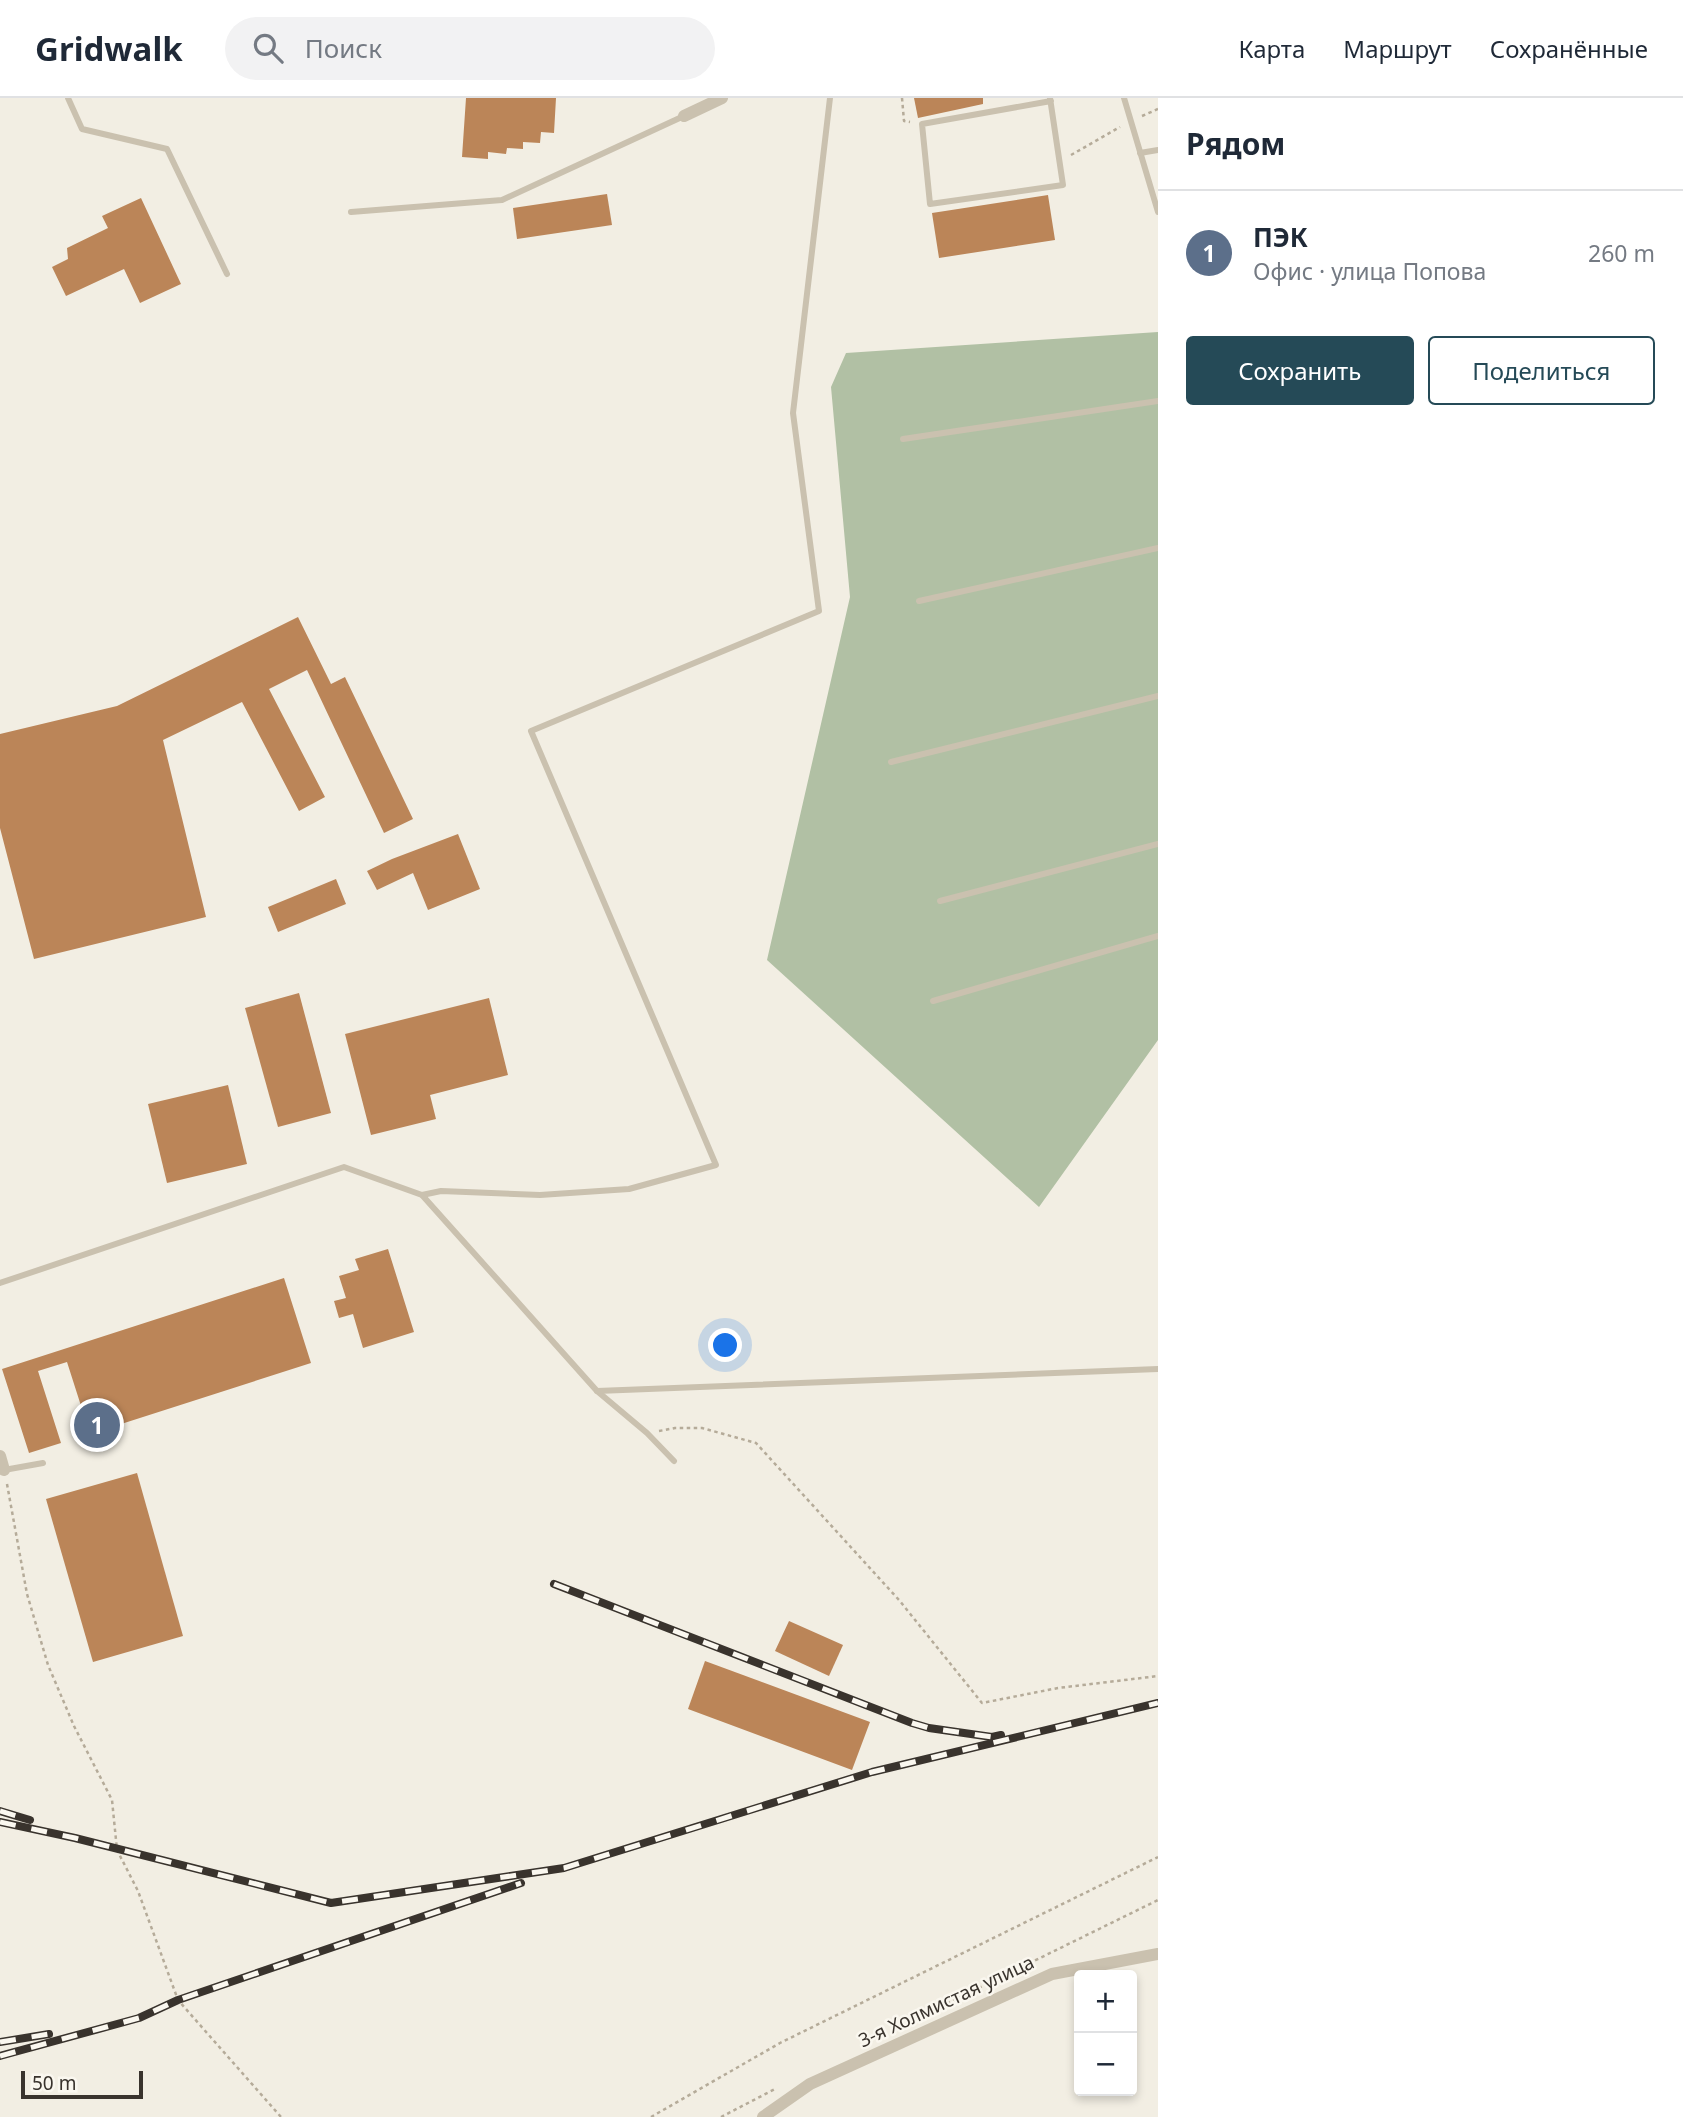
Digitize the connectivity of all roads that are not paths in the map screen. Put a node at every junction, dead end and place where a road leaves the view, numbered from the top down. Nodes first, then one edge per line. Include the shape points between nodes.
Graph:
1 (68, 98) edge
2 (722, 98) edge
3 (830, 98) edge
4 (1124, 98) edge
5 (1050, 100) edge
6 (684, 116) joint
7 (1158, 150) edge
8 (1140, 153) junction
9 (351, 212) dead end
10 (1158, 212) edge
11 (227, 274) dead end
12 (1158, 401) edge
13 (903, 439) dead end
14 (1158, 548) edge
15 (919, 601) dead end
16 (1158, 696) edge
17 (891, 762) dead end
18 (1158, 844) edge
19 (940, 901) dead end
20 (1158, 936) edge
21 (933, 1001) dead end
22 (422, 1195) junction
23 (0, 1283) edge
24 (1158, 1369) edge
25 (597, 1391) junction
26 (0, 1456) edge
27 (674, 1461) dead end
28 (43, 1463) dead end
29 (4, 1470) joint
30 (1158, 1954) edge
31 (763, 2117) edge

1 - 11 lane via 82,129 167,149
2 - 6 street
3 - 22 lane via 793,413 819,611 531,731 716,1165 629,1189
4 - 8 lane
5 - 5 lane via 1063,185 930,204 922,124
6 - 9 lane via 502,201
7 - 8 lane
8 - 10 lane
12 - 13 lane
14 - 15 lane
16 - 17 lane
18 - 19 lane
20 - 21 lane
22 - 23 lane via 344,1167
22 - 25 lane
24 - 25 lane
25 - 27 lane
26 - 29 street
28 - 29 lane
30 - 31 street, 3-я Холмистая улица via 1052,1974 810,2084

